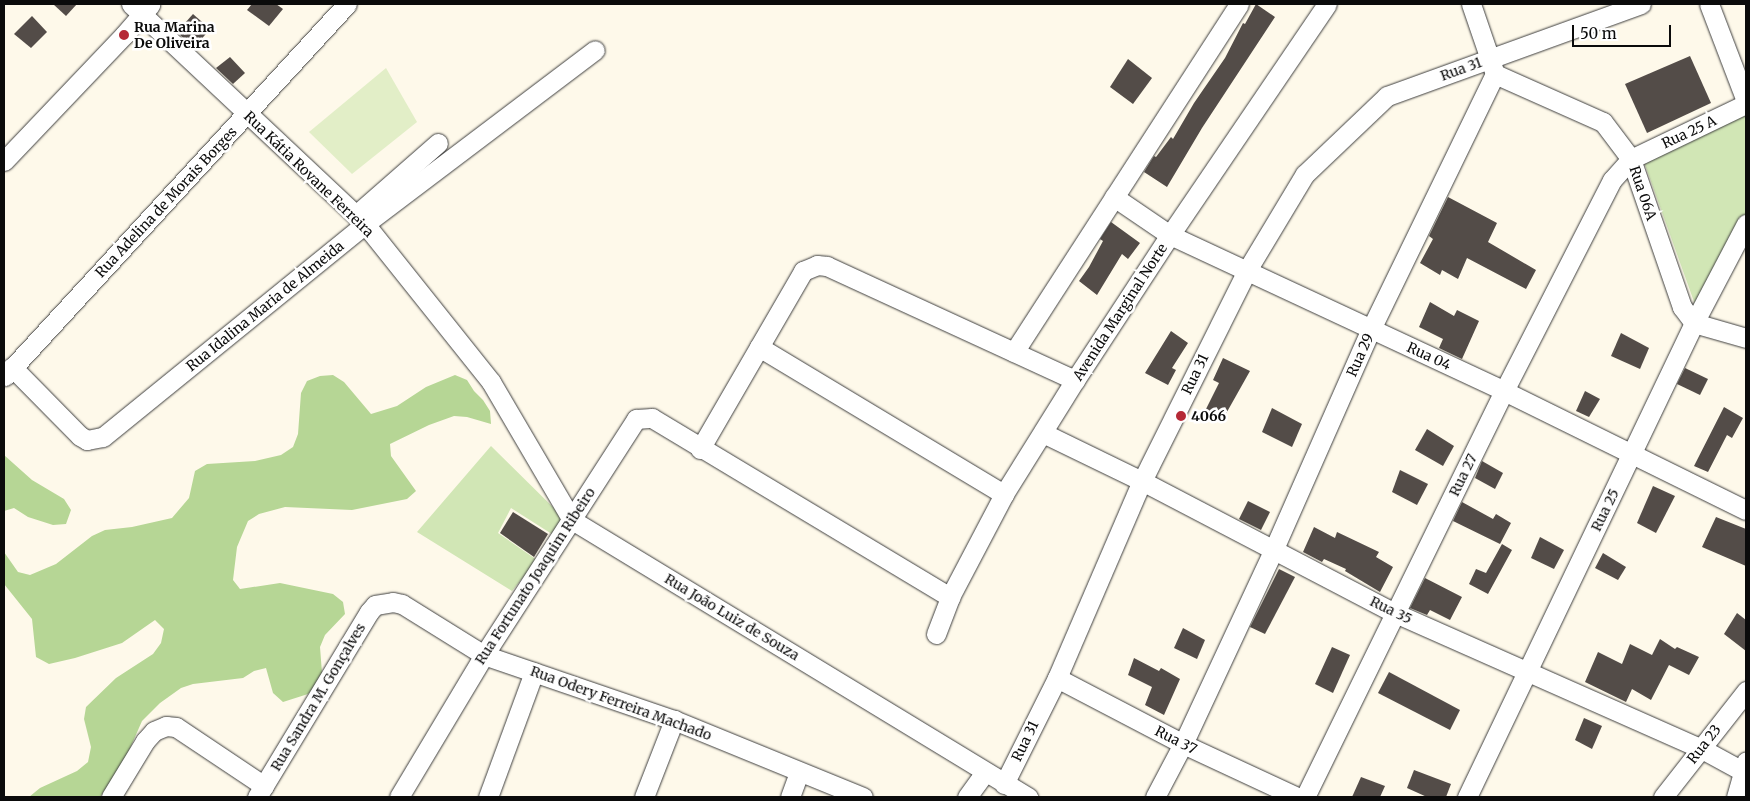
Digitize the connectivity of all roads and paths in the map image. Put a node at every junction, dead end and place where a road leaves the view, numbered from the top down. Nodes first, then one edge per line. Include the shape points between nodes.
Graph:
1 (348, 4) edge
2 (1239, 4) edge
3 (1327, 4) edge
4 (1471, 4) edge
5 (1641, 4) edge
6 (1709, 4) edge
7 (141, 7) edge
8 (595, 50) dead end
9 (1493, 66) junction
10 (1746, 103) edge
11 (247, 114) junction
12 (438, 143) dead end
13 (1631, 159) junction
14 (4, 161) edge
15 (1114, 197) junction
16 (360, 220) junction
17 (1746, 224) edge
18 (1170, 235) junction
19 (1246, 272) junction
20 (1694, 323) junction
21 (1371, 329) junction
22 (1746, 338) edge
23 (759, 347) junction
24 (1014, 352) junction
25 (8, 372) edge
26 (1075, 380) junction
27 (492, 382) joint
28 (1504, 390) junction
29 (1043, 433) junction
30 (700, 449) junction
31 (1633, 453) junction
32 (1142, 481) junction
33 (1004, 494) junction
34 (1746, 510) edge
35 (572, 520) junction
36 (1273, 550) junction
37 (950, 597) junction
38 (384, 602) joint
39 (1395, 613) junction
40 (936, 634) dead end
41 (484, 655) junction
42 (534, 672) junction
43 (1526, 672) junction
44 (1056, 678) junction
45 (1746, 691) edge
46 (674, 720) junction
47 (1183, 744) junction
48 (1700, 748) junction
49 (1745, 768) edge
50 (799, 772) junction
51 (985, 772) junction
52 (1004, 784) junction
53 (261, 792) edge
54 (112, 797) edge
55 (398, 797) edge
56 (488, 797) edge
57 (644, 797) edge
58 (790, 797) edge
59 (863, 797) edge
60 (967, 797) edge
61 (1028, 797) edge
62 (1155, 797) edge
63 (1296, 797) edge
64 (1305, 797) edge
65 (1467, 797) edge
66 (1664, 797) edge
67 (1736, 797) edge

1 - 11 street, Rua Adelina de Morais Borges
2 - 15 street
3 - 18 street, Avenida Marginal Norte
4 - 9 street
5 - 9 street
6 - 10 street
7 - 11 street, Rua Kátia Rovane Ferreira
7 - 14 street via 124,35
8 - 16 street, Rua Idalina Maria de Almeida
9 - 13 street, Rua 06A via 1603,122
9 - 19 street, Rua 31 via 1387,96 1305,174
9 - 21 street, Rua 29
10 - 13 street, Rua 25 A
11 - 16 street, Rua Kátia Rovane Ferreira
11 - 25 street, Rua Adelina de Morais Borges
12 - 16 street
13 - 20 street, Rua 06A via 1682,307
13 - 28 street, Rua 27 via 1612,180
15 - 18 street, Rua 04
15 - 24 street
16 - 25 street, Rua Idalina Maria de Almeida via 103,437 87,440 80,436
16 - 27 street, Rua Kátia Rovane Ferreira
17 - 20 street, Rua 25
18 - 19 street, Rua 04
18 - 26 street, Avenida Marginal Norte
19 - 21 street, Rua 04
19 - 32 street, Rua 31
20 - 22 street
20 - 31 street, Rua 25
21 - 28 street, Rua 04
21 - 36 street, Rua 29
23 - 24 street via 803,272 817,265 827,266
23 - 30 street
23 - 33 street
24 - 26 street
26 - 29 street, Avenida Marginal Norte
27 - 35 street, Rua João Luiz de Souza
28 - 31 street, Rua 04
28 - 39 street, Rua 27
29 - 32 street, Rua 35
29 - 33 street, Avenida Marginal Norte
30 - 35 street, Rua Fortunato Joaquim Ribeiro via 652,418 636,419
30 - 37 street
31 - 34 street, Rua 04
31 - 43 street, Rua 25
32 - 36 street, Rua 35
32 - 44 street, Rua 31
33 - 37 street, Avenida Marginal Norte
35 - 41 street, Rua Fortunato Joaquim Ribeiro
35 - 51 street, Rua João Luiz de Souza
36 - 39 street, Rua 35
36 - 47 street, Rua 29
37 - 40 street, Avenida Marginal Norte
38 - 41 street, Rua Odery Ferreira Machado via 402,604
38 - 53 street, Rua Sandra M. Gonçalves via 369,612
39 - 43 street, Rua 35
39 - 64 street, Rua 27
41 - 42 street, Rua Odery Ferreira Machado
41 - 55 street, Rua Fortunato Joaquim Ribeiro
42 - 46 street, Rua Odery Ferreira Machado
42 - 56 street
43 - 48 street, Rua 35
43 - 65 street, Rua 25
44 - 47 street, Rua 37
44 - 52 street, Rua 31
45 - 48 street, Rua 23
46 - 50 street, Rua Odery Ferreira Machado
46 - 57 street
47 - 62 street, Rua 29
47 - 63 street, Rua 37
48 - 49 street, Rua 35
48 - 66 street, Rua 23
49 - 67 street
50 - 58 street
50 - 59 street, Rua Odery Ferreira Machado
51 - 52 street, Rua João Luiz de Souza
51 - 60 street
52 - 61 street, Rua João Luiz de Souza
53 - 54 street via 176,728 166,726 145,740

